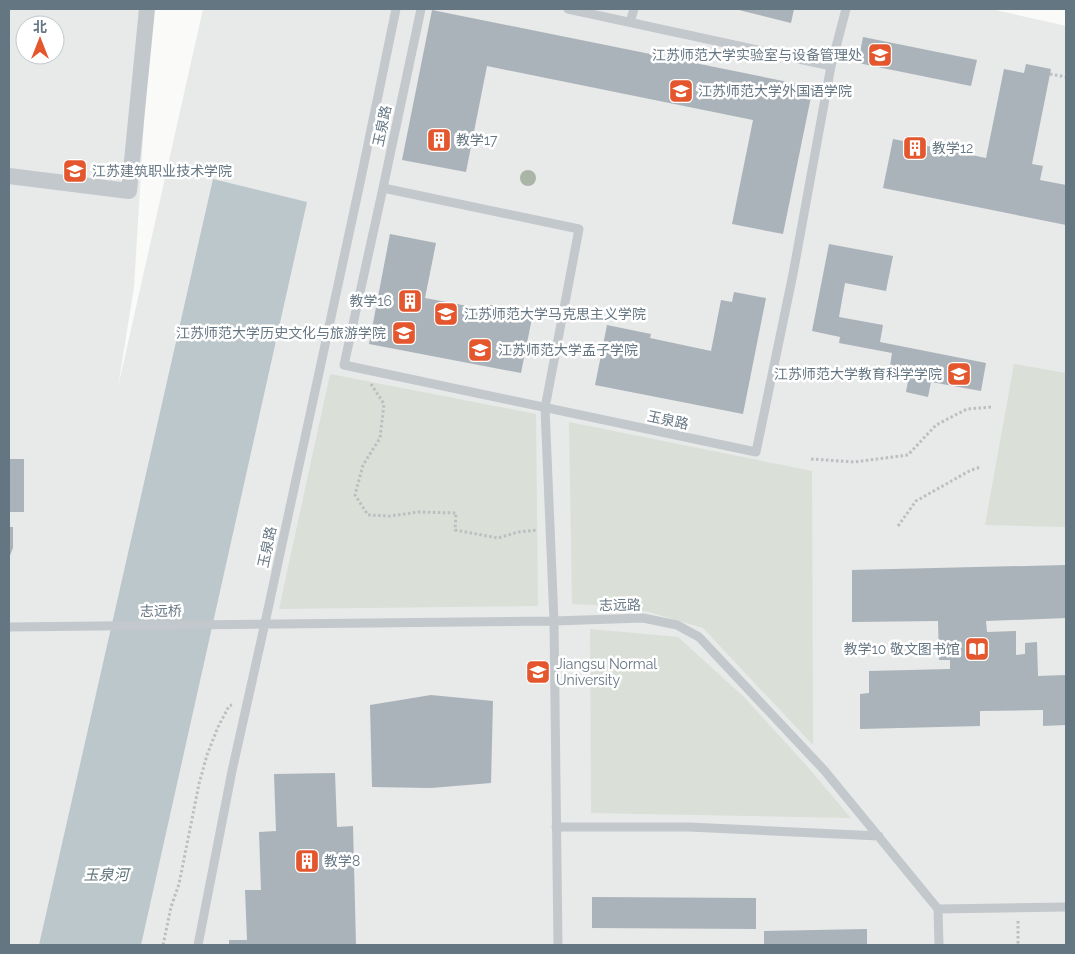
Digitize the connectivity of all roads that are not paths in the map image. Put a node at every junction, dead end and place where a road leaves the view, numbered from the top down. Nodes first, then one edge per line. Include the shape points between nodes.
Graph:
1 (147, 9) edge
2 (396, 9) edge
3 (421, 9) edge
4 (568, 9) edge
5 (634, 9) edge
6 (846, 9) edge
7 (630, 22) junction
8 (831, 66) junction
9 (9, 176) edge
10 (384, 188) junction
11 (545, 408) junction
12 (554, 620) junction
13 (265, 624) junction
14 (9, 627) edge
15 (556, 827) junction
16 (879, 836) junction
17 (1066, 907) edge
18 (938, 909) junction
19 (198, 945) edge
20 (558, 945) edge
21 (939, 945) edge

1 - 9 street via 128,191
2 - 13 lane, 玉泉路
3 - 10 lane, 玉泉路
4 - 7 lane
5 - 7 lane
6 - 8 lane
7 - 8 lane
8 - 11 lane, 玉泉路 via 756,452
10 - 11 lane via 580,229
10 - 11 lane, 玉泉路 via 344,366
11 - 12 lane
12 - 13 lane, 志远路
12 - 15 lane
12 - 16 lane, 志远路 via 643,618 676,625 699,637 824,770
13 - 14 lane, 志远桥
13 - 19 lane, 玉泉路
15 - 16 lane via 689,826
15 - 20 lane
16 - 18 lane, 志远路
17 - 18 lane
18 - 21 lane

